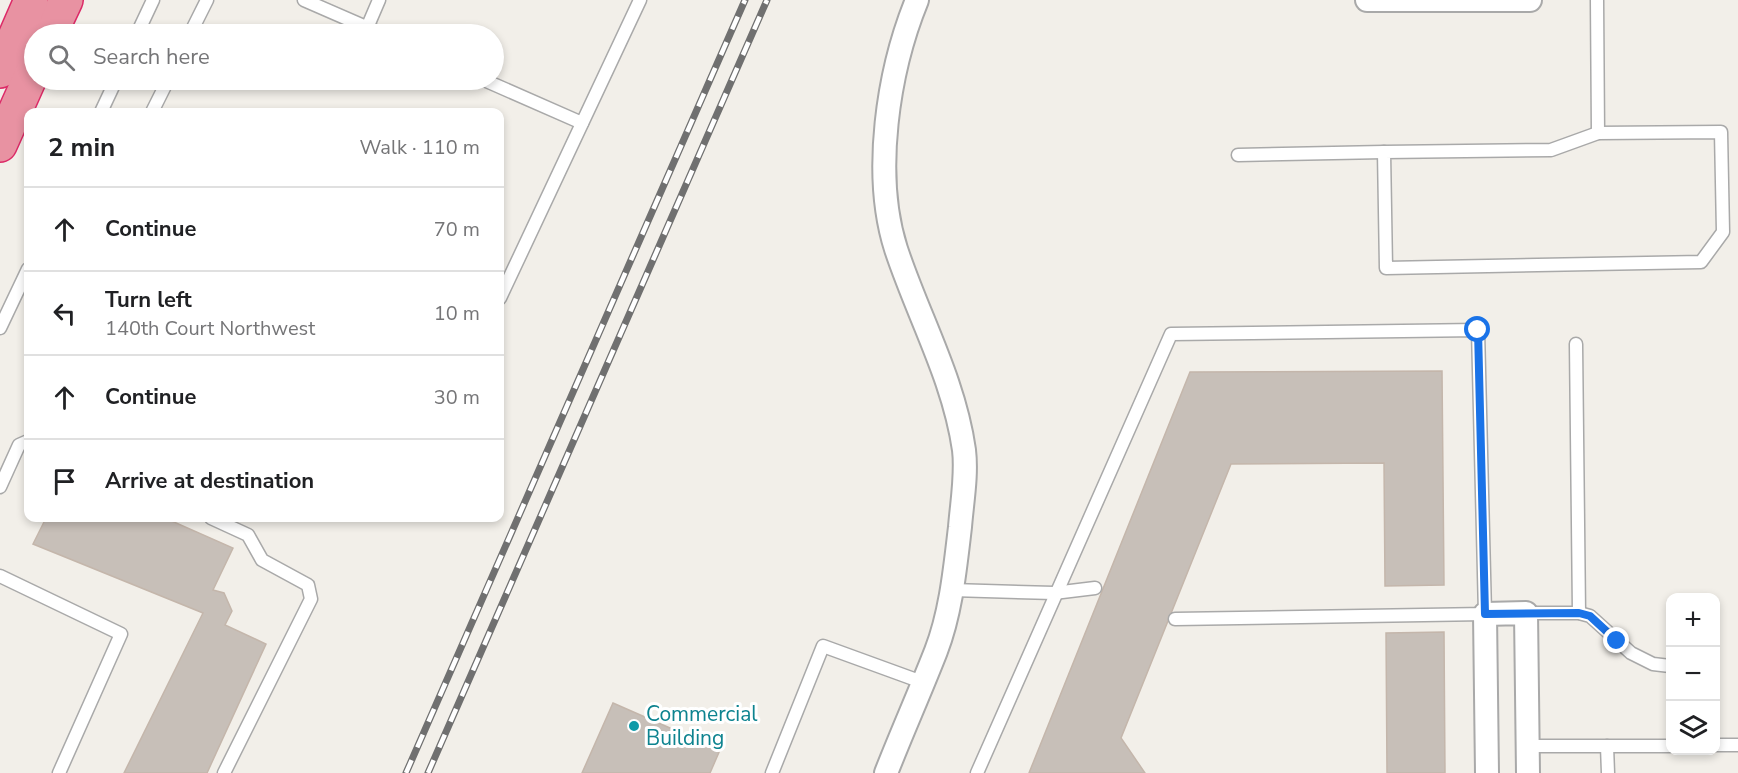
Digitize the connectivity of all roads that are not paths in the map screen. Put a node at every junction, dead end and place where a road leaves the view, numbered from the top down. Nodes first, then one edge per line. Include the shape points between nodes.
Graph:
1 (31, 0) edge
2 (66, 0) edge
3 (153, 0) edge
4 (207, 0) edge
5 (304, 0) edge
6 (379, 0) edge
7 (640, 0) edge
8 (917, 0) edge
9 (1367, 0) edge
10 (1530, 0) edge
11 (1597, 0) edge
12 (55, 24) edge
13 (142, 24) edge
14 (195, 24) edge
15 (358, 24) edge
16 (369, 24) edge
17 (0, 71) edge
18 (504, 89) edge
19 (25, 90) edge
20 (111, 90) edge
21 (163, 90) edge
22 (103, 108) edge
23 (154, 108) edge
24 (582, 123) junction
25 (1598, 133) junction
26 (0, 145) edge
27 (1384, 152) junction
28 (1238, 155) dead end
29 (24, 277) edge
30 (504, 289) edge
31 (0, 328) edge
32 (1576, 344) dead end
33 (24, 443) edge
34 (0, 487) edge
35 (220, 522) edge
36 (0, 576) edge
37 (1095, 588) dead end
38 (952, 590) junction
39 (1054, 593) junction
40 (1526, 613) junction
41 (1579, 613) junction
42 (1485, 614) junction
43 (1175, 619) dead end
44 (1666, 665) edge
45 (922, 682) junction
46 (1738, 745) edge
47 (1528, 746) junction
48 (1607, 746) junction
49 (1666, 746) edge
50 (1720, 746) edge
51 (59, 773) edge
52 (224, 773) edge
53 (772, 773) edge
54 (886, 773) edge
55 (977, 773) edge
56 (1487, 773) edge
57 (1528, 773) edge
58 (1608, 773) edge

1 - 17 highway
2 - 12 highway
3 - 13 lane
4 - 14 lane
5 - 15 lane
6 - 16 lane
7 - 24 lane
8 - 38 street via 896,66 885,146 886,196 895,247 945,372 964,451 964,491
9 - 10 street
11 - 25 lane
18 - 24 lane
19 - 26 highway
20 - 22 lane
21 - 23 lane
24 - 30 lane
25 - 27 lane via 1551,150
25 - 27 lane via 1721,132 1723,232 1701,262 1386,268
27 - 28 lane
29 - 31 lane
32 - 41 lane
33 - 34 lane via 19,445
35 - 52 lane via 248,535 262,560 308,585 311,599
36 - 51 lane via 121,634
37 - 39 lane
38 - 39 lane
38 - 45 street via 936,650
39 - 42 lane via 1171,334 1478,330
39 - 55 lane
40 - 41 lane
40 - 42 street
40 - 47 street
41 - 44 lane via 1590,616 1631,653
42 - 43 lane
42 - 56 street
45 - 53 lane via 823,646
45 - 54 street
46 - 50 lane
47 - 48 lane
47 - 57 street
48 - 49 lane
48 - 58 lane

